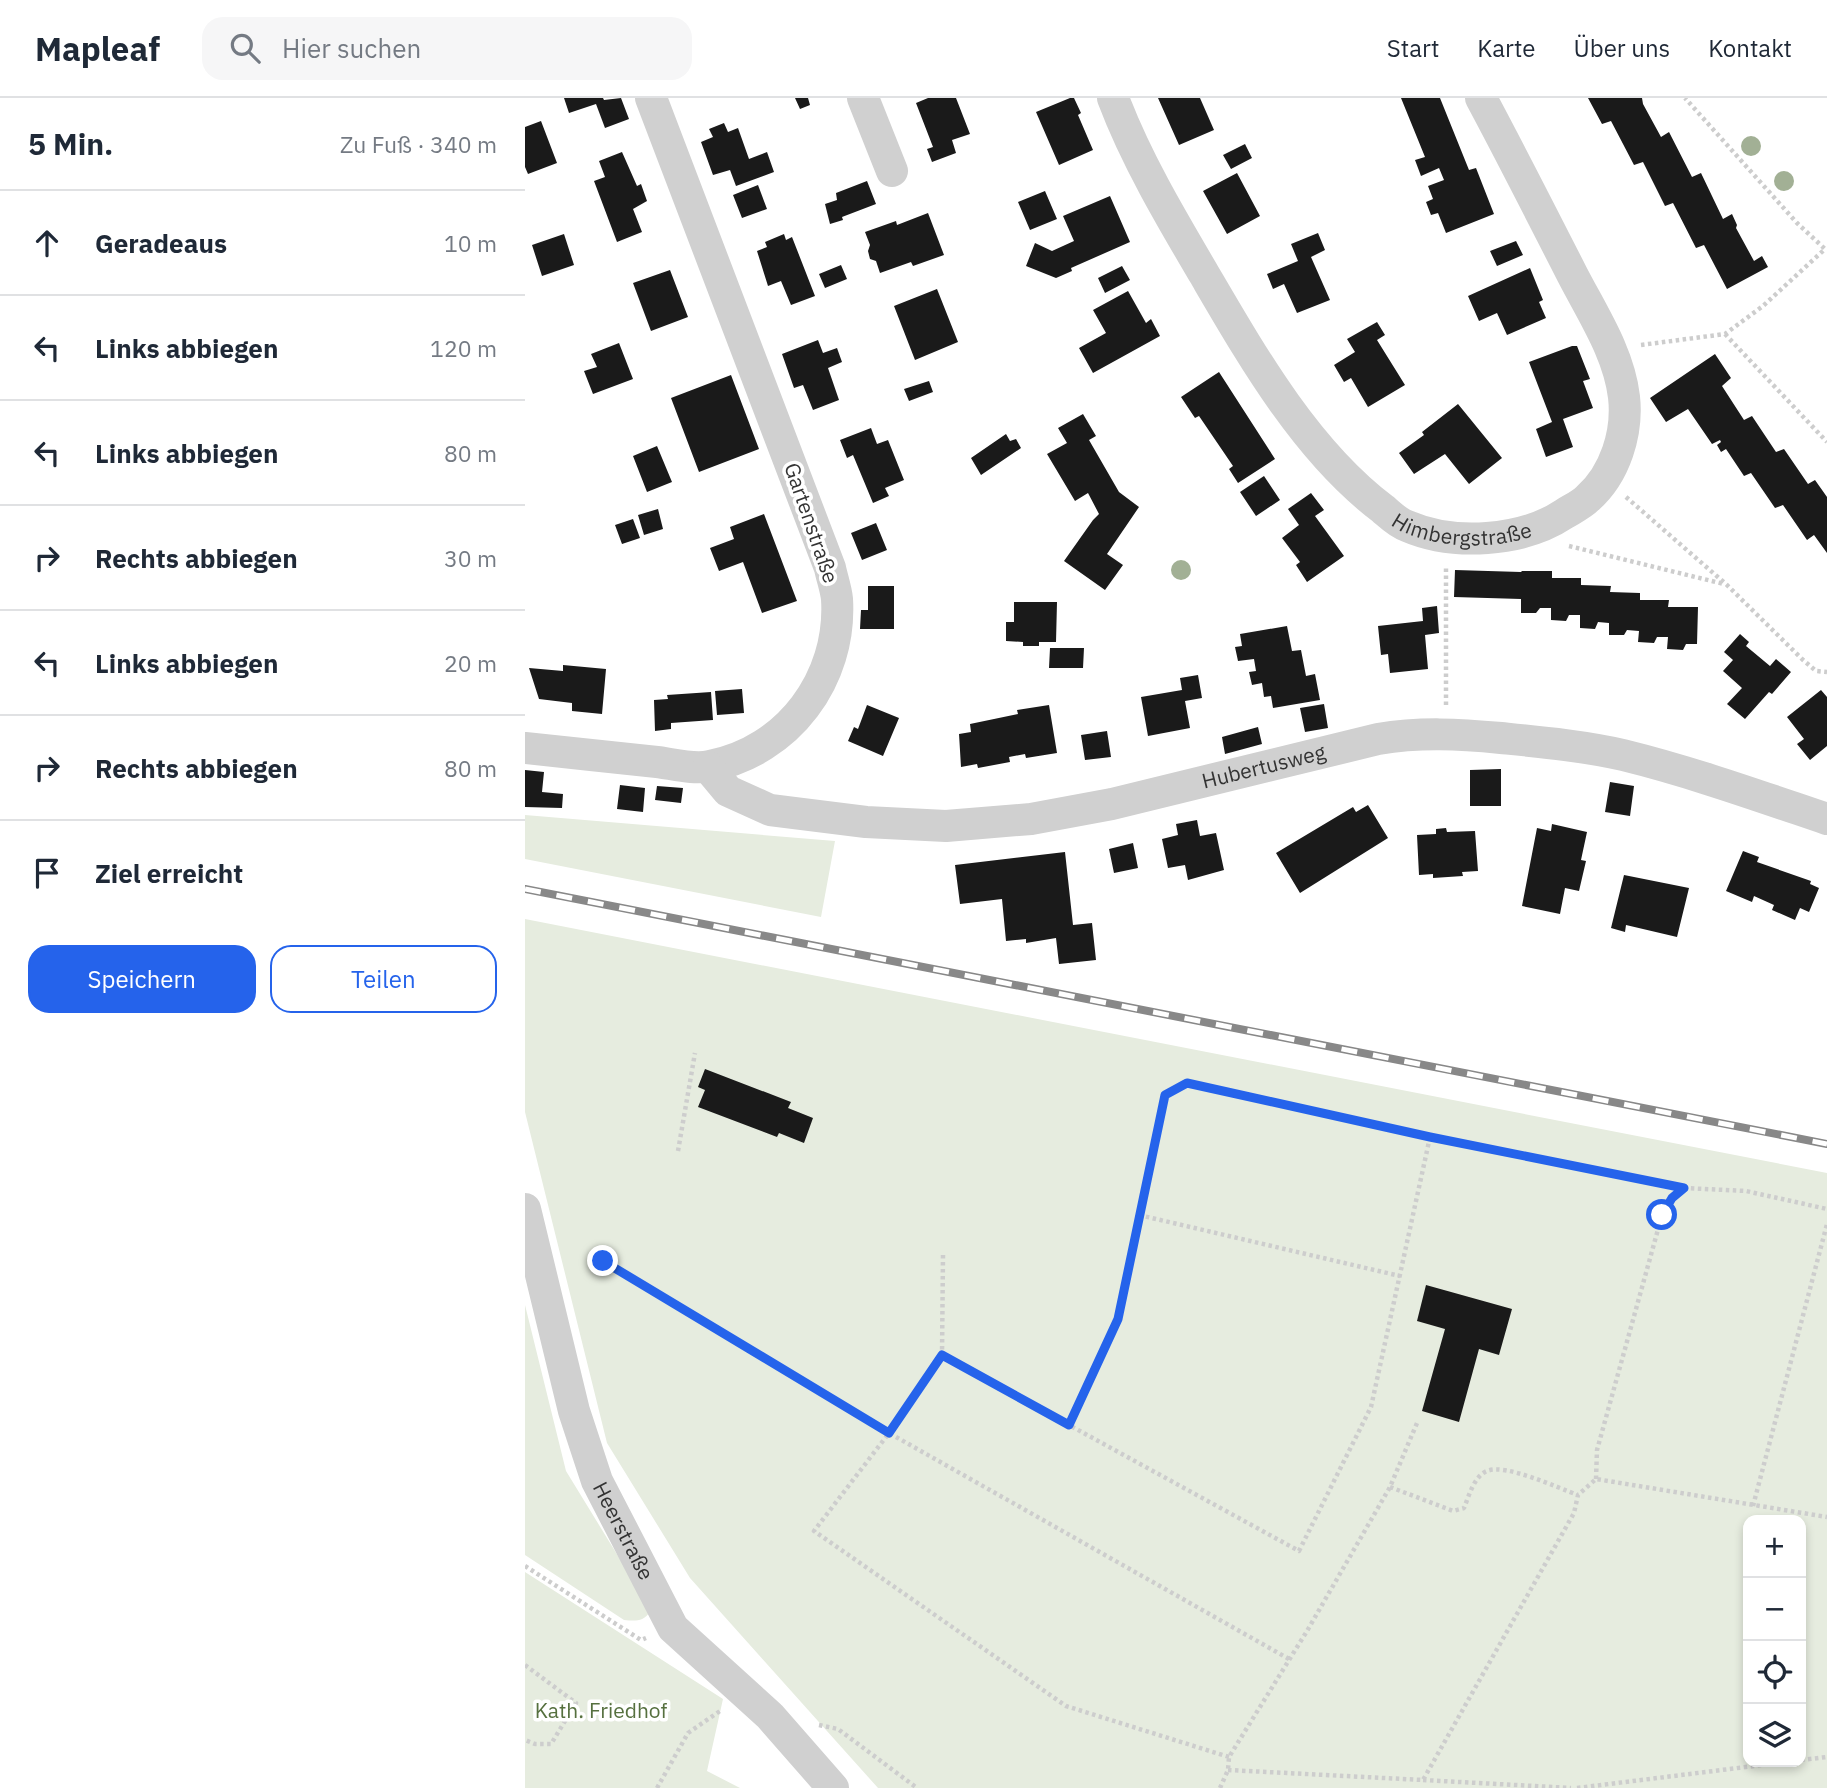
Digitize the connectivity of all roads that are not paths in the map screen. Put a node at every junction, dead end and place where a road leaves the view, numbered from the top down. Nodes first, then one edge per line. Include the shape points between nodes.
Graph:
1 (651, 98) edge
2 (863, 98) edge
3 (1113, 98) edge
4 (1481, 98) edge
5 (892, 171) dead end
6 (525, 748) edge
7 (708, 767) junction
8 (1827, 819) edge
9 (525, 1209) edge
10 (833, 1788) edge

1 - 7 street, Gartenstraße via 831,568 837,599 831,651 801,715 766,744
2 - 5 street
3 - 4 street, Himbergstraße via 1184,240 1256,362 1328,459 1405,526 1448,538 1496,537 1550,524 1589,498 1616,457 1625,429 1624,395 1610,348
6 - 7 street, Gartenstraße
7 - 8 street, Hubertusweg via 728,791 770,810 946,826 1031,820 1378,739 1445,733 1620,755 1700,776
9 - 10 street, Heerstraße via 574,1411 597,1481 673,1628 770,1716

